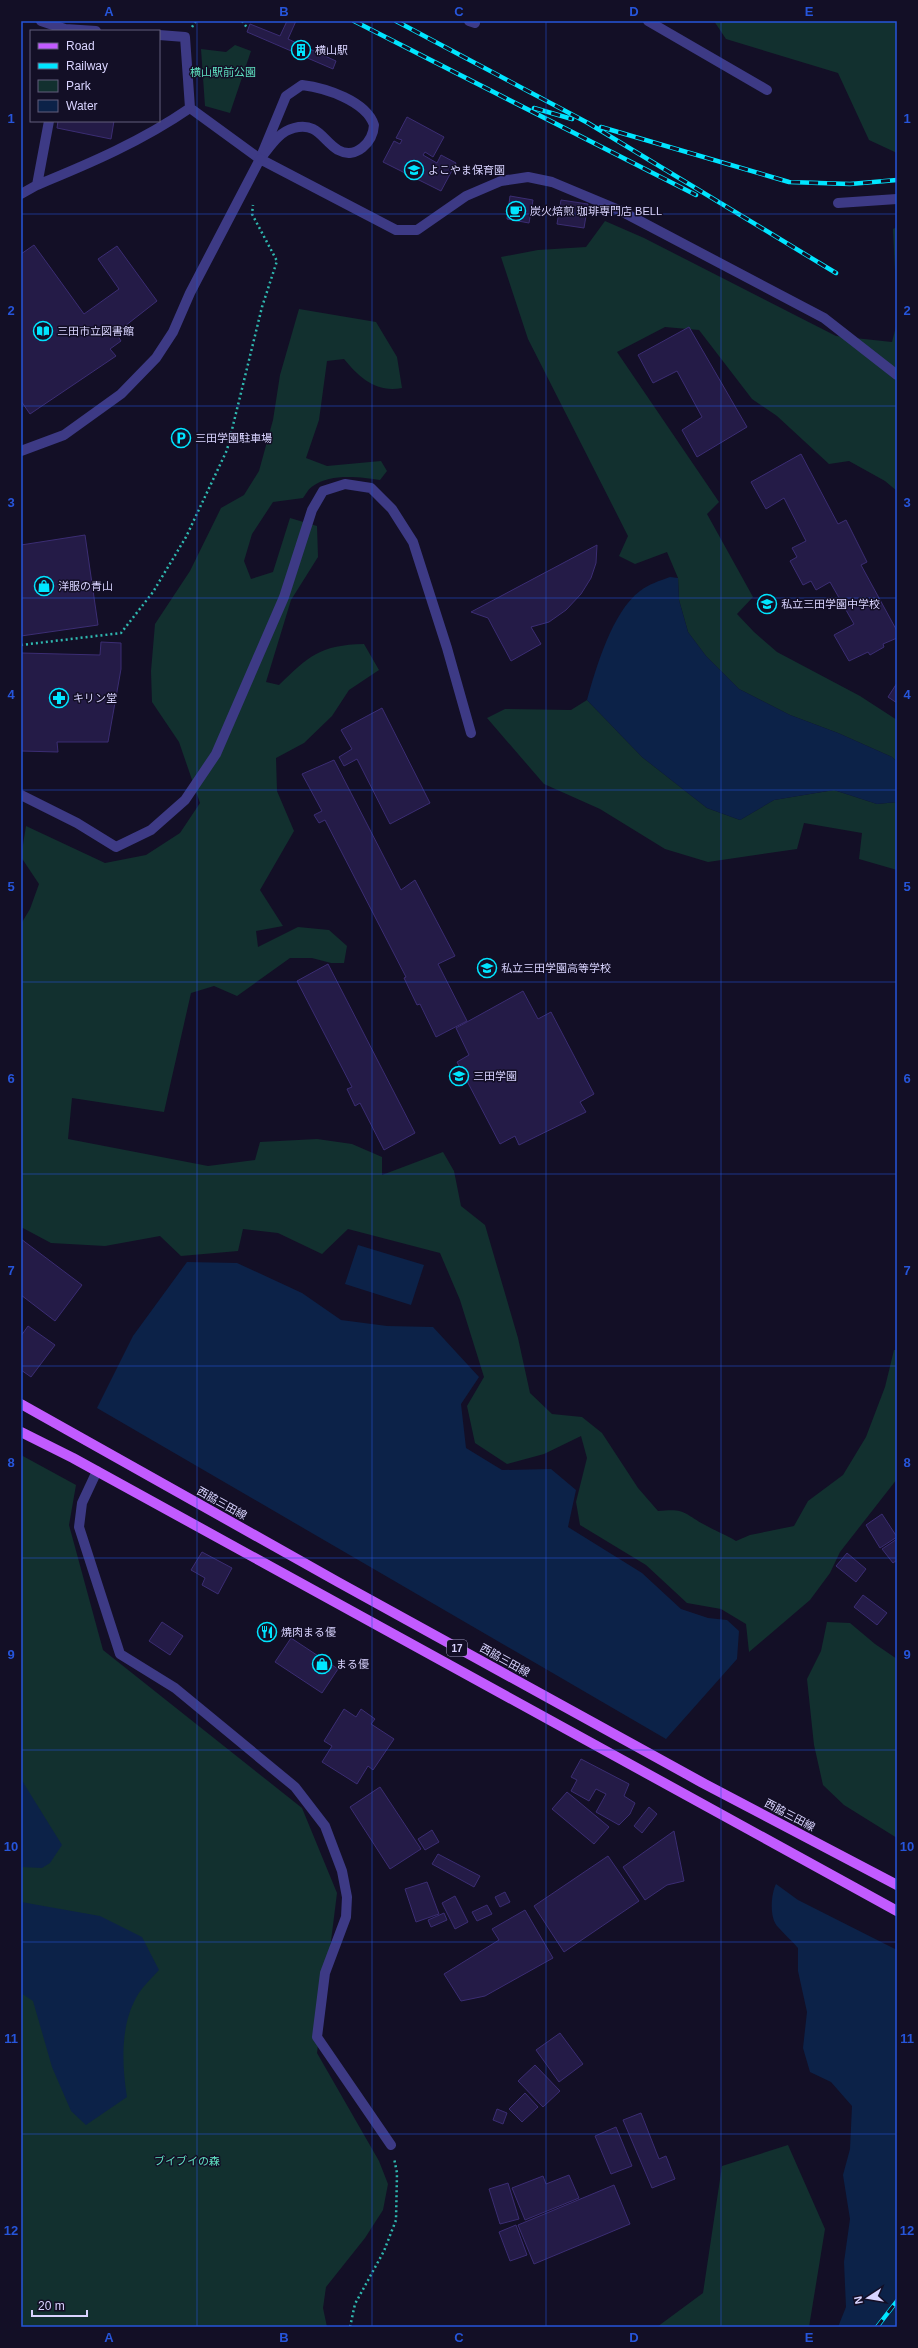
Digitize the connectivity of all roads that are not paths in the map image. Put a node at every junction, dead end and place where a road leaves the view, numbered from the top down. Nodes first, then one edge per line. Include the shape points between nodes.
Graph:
1 (41, 21) edge
2 (648, 21) edge
3 (64, 30) edge
4 (160, 35) edge
5 (767, 90) dead end
6 (190, 108) junction
7 (49, 122) edge
8 (260, 159) junction
9 (38, 185) junction
10 (21, 194) edge
11 (897, 199) edge
12 (838, 203) dead end
13 (897, 375) edge
14 (21, 451) edge
15 (471, 732) dead end
16 (21, 795) edge
17 (21, 1404) edge
18 (21, 1432) edge
19 (97, 1471) junction
20 (897, 1885) edge
21 (897, 1911) edge
22 (391, 2145) road end

1 - 3 street
2 - 5 street
4 - 6 street via 185,37
6 - 8 street
6 - 9 street via 157,130 117,151
7 - 9 street
8 - 8 street via 286,96 302,85 318,87 356,104 367,110 372,118 374,133 359,151 347,153 338,150 314,129 303,127 283,132
8 - 13 street via 396,230 406,231 417,230 466,196 501,181 528,177 552,182 619,210 818,314
8 - 14 street via 190,293 173,332 156,358 121,394 64,435
9 - 10 street
11 - 12 street
15 - 16 street via 413,542 392,509 371,488 346,484 323,491 312,510 284,597 216,754 185,800 151,830 116,847 77,823
17 - 20 main road, 西脇三田線 / 17 via 366,1598
18 - 19 main road, 17
19 - 21 main road, 17
19 - 22 street via 82,1503 80,1527 120,1654 176,1688 295,1787 325,1826 342,1871 347,1897 346,1918 324,1973 318,2037

